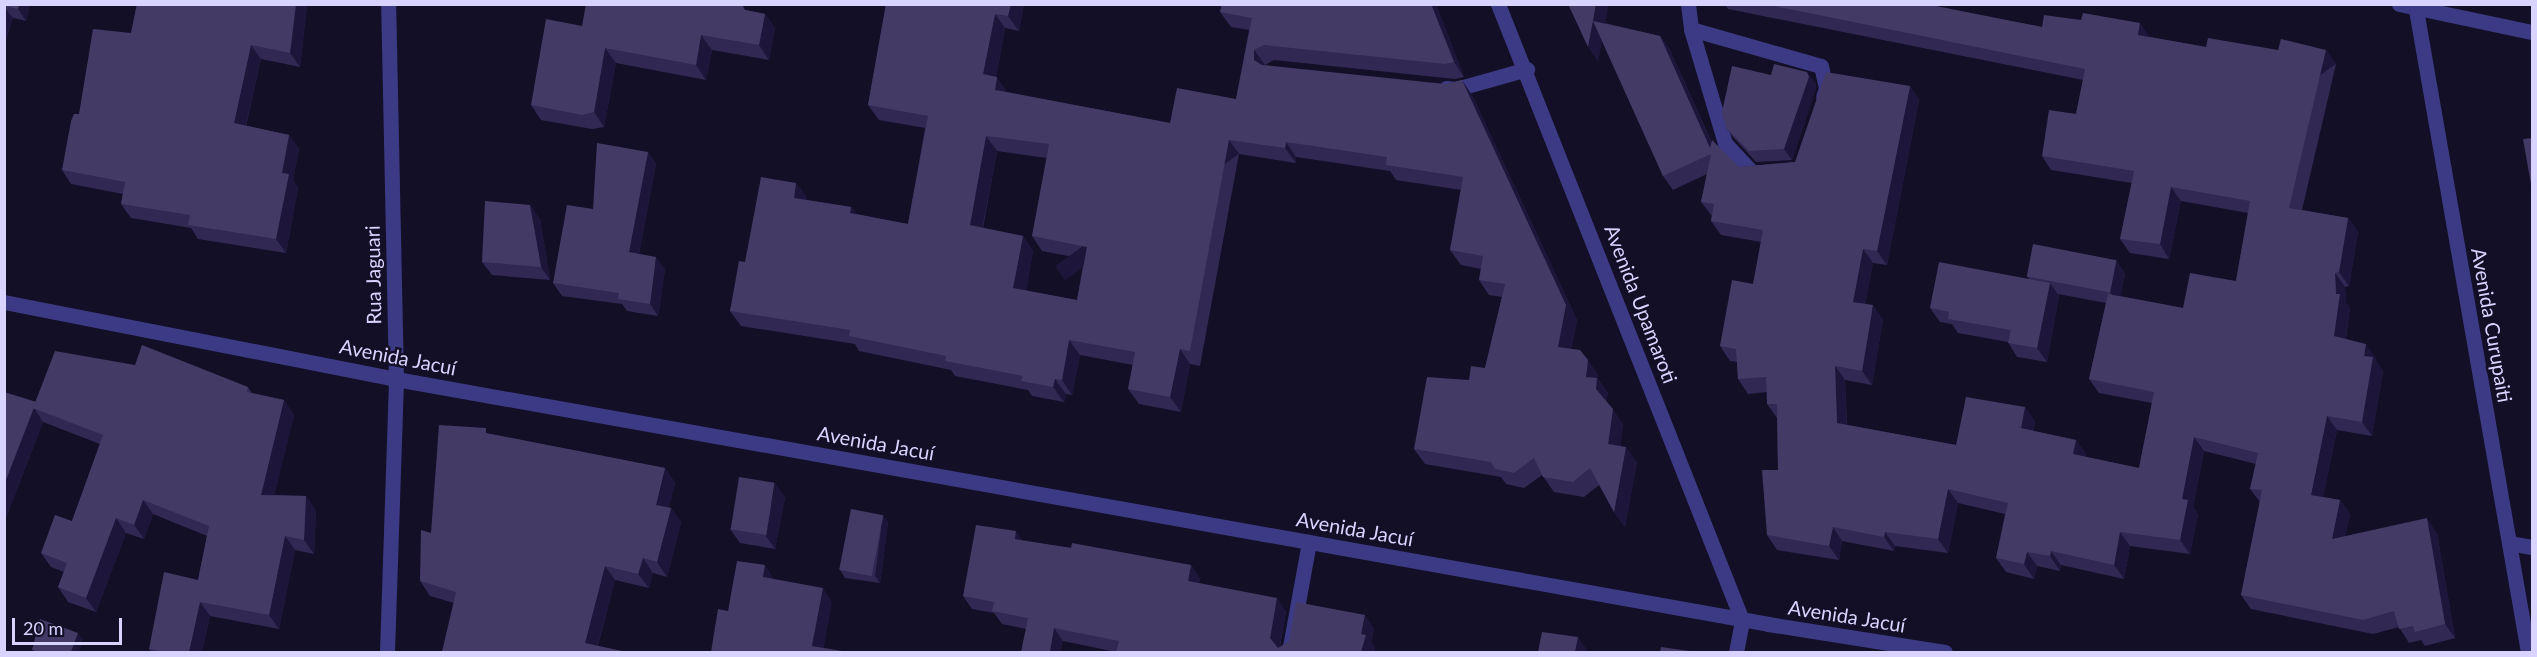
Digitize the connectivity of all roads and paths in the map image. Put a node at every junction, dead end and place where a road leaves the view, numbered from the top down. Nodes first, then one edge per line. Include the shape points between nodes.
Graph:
1 (388, 4) edge
2 (1498, 4) edge
3 (1688, 4) edge
4 (2399, 4) edge
5 (2415, 6) edge
6 (1691, 29) junction
7 (2532, 32) edge
8 (1527, 69) junction
9 (1433, 87) edge
10 (1819, 108) edge
11 (1775, 171) edge
12 (4, 302) edge
13 (396, 379) junction
14 (1309, 542) junction
15 (2509, 543) junction
16 (2532, 547) edge
17 (1742, 620) junction
18 (387, 652) edge
19 (1290, 652) edge
20 (1736, 652) edge
21 (1945, 652) edge
22 (2528, 652) edge

1 - 13 street, Rua Jaguari
2 - 8 street, Avenida Upamaroti
3 - 6 street
4 - 5 street
5 - 7 street
5 - 15 street, Avenida Curupaiti
6 - 10 street via 1821,66 1826,88
6 - 11 street via 1725,143 1752,172
8 - 9 street via 1456,89
8 - 17 street, Avenida Upamaroti
12 - 13 street, Avenida Jacuí
13 - 14 street, Avenida Jacuí
13 - 18 street, Rua Jaguari
14 - 17 street, Avenida Jacuí
14 - 19 street
15 - 16 street
15 - 22 street, Avenida Curupaiti
17 - 20 street
17 - 21 street, Avenida Jacuí

